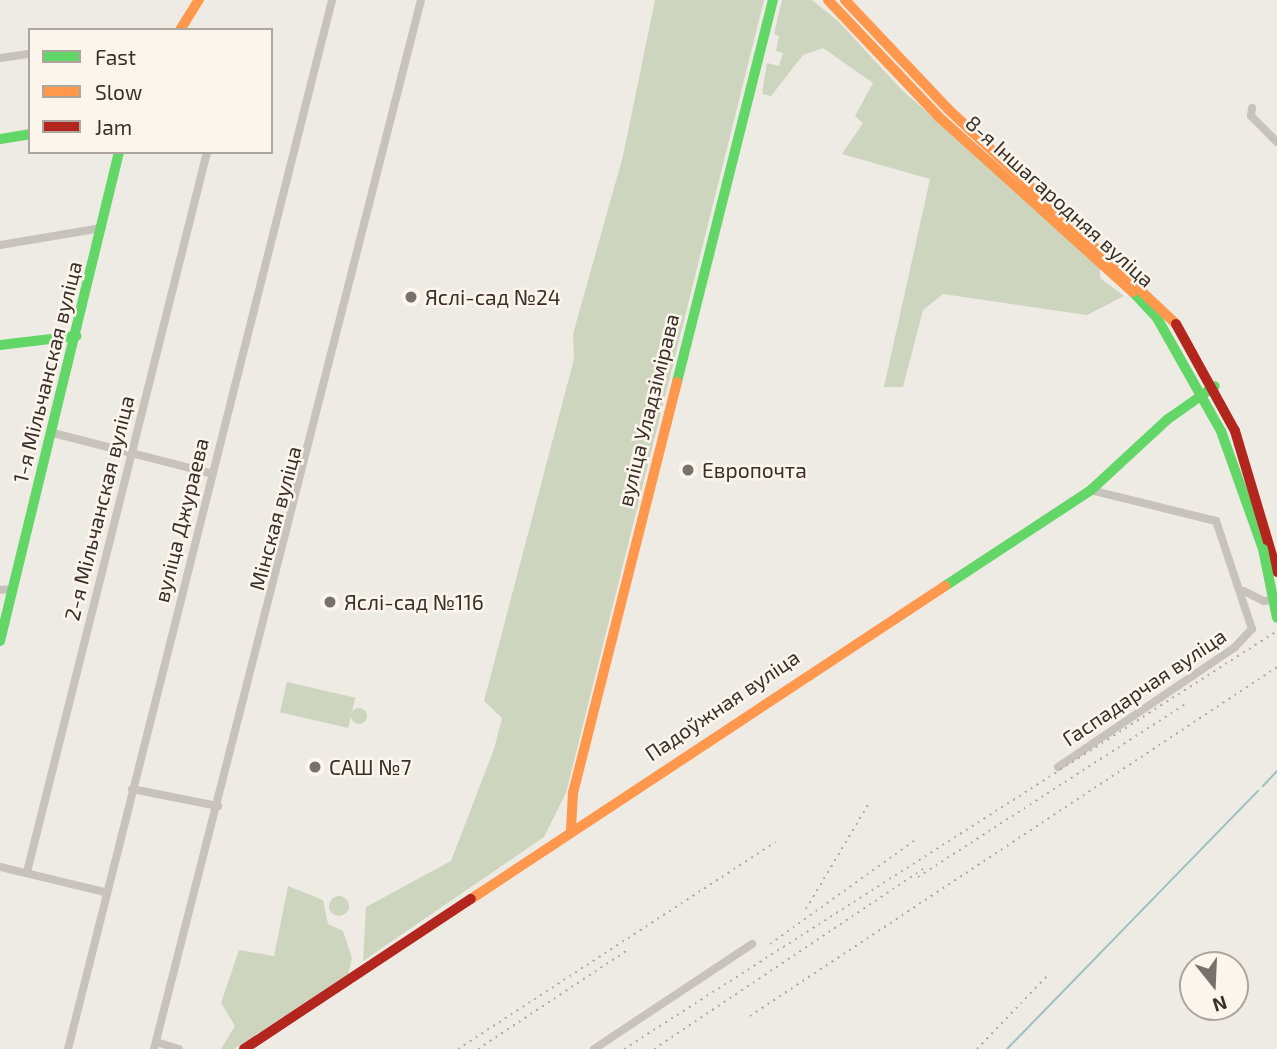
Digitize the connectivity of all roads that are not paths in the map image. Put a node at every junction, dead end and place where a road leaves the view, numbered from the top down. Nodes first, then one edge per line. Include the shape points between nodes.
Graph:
1 (199, 0) edge
2 (332, 0) edge
3 (421, 0) edge
4 (773, 0) edge
5 (828, 0) edge
6 (845, 0) edge
7 (181, 28) edge
8 (28, 54) edge
9 (0, 58) edge
10 (1252, 108) dead end
11 (28, 134) edge
12 (0, 139) edge
13 (1277, 142) edge
14 (119, 154) edge
15 (206, 154) edge
16 (102, 228) junction
17 (0, 245) edge
18 (76, 336) junction
19 (0, 345) edge
20 (1216, 386) junction
21 (1203, 394) junction
22 (53, 433) junction
23 (130, 453) junction
24 (210, 473) junction
25 (1091, 490) junction
26 (1268, 548) junction
27 (1277, 572) edge
28 (13, 589) junction
29 (0, 590) edge
30 (1244, 591) junction
31 (1277, 598) edge
32 (1277, 618) edge
33 (0, 641) edge
34 (1058, 767) dead end
35 (132, 789) junction
36 (218, 806) junction
37 (570, 830) junction
38 (0, 867) edge
39 (27, 872) junction
40 (105, 892) junction
41 (752, 944) dead end
42 (155, 1046) edge
43 (68, 1049) edge
44 (179, 1049) edge
45 (244, 1049) edge
46 (594, 1049) edge

1 - 7 main road
2 - 24 street, вуліца Джураева
3 - 36 street, Мінская вуліца
4 - 37 main road, вуліца Уладзімірава via 573,793
5 - 21 main road, 8-я Іншагародняя вуліца via 939,117 1123,279 1172,339
6 - 20 main road, 8-я Іншагародняя вуліца via 947,109 1124,265 1167,310
8 - 9 street
10 - 13 street via 1251,116
11 - 12 main road
14 - 16 main road, 1-я Мільчанская вуліца
15 - 23 street, 2-я Мільчанская вуліца
16 - 17 street
16 - 18 main road, 1-я Мільчанская вуліца
18 - 19 main road
18 - 22 main road, 1-я Мільчанская вуліца
20 - 21 main road, Падоўжная вуліца
20 - 26 main road, 8-я Іншагародняя вуліца
21 - 25 main road, Падоўжная вуліца
21 - 26 main road, 8-я Іншагародняя вуліца
22 - 23 street
22 - 28 main road, 1-я Мільчанская вуліца
23 - 24 street
23 - 39 street, 2-я Мільчанская вуліца
24 - 35 street, вуліца Джураева
25 - 30 street, Гаспадарчая вуліца via 1216,520
25 - 37 main road, Падоўжная вуліца
26 - 27 main road, 8-я Іншагародняя вуліца
26 - 32 main road, 8-я Іншагародняя вуліца, bridge
28 - 29 street
28 - 33 main road, 1-я Мільчанская вуліца
30 - 31 street via 1264,601
30 - 34 street, Гаспадарчая вуліца via 1248,636
35 - 36 street
35 - 40 street, вуліца Джураева
36 - 42 street, Мінская вуліца
37 - 45 main road, Падоўжная вуліца
38 - 39 street
39 - 40 street
40 - 43 street, вуліца Джураева
41 - 46 street
42 - 44 street, Мінская вуліца

